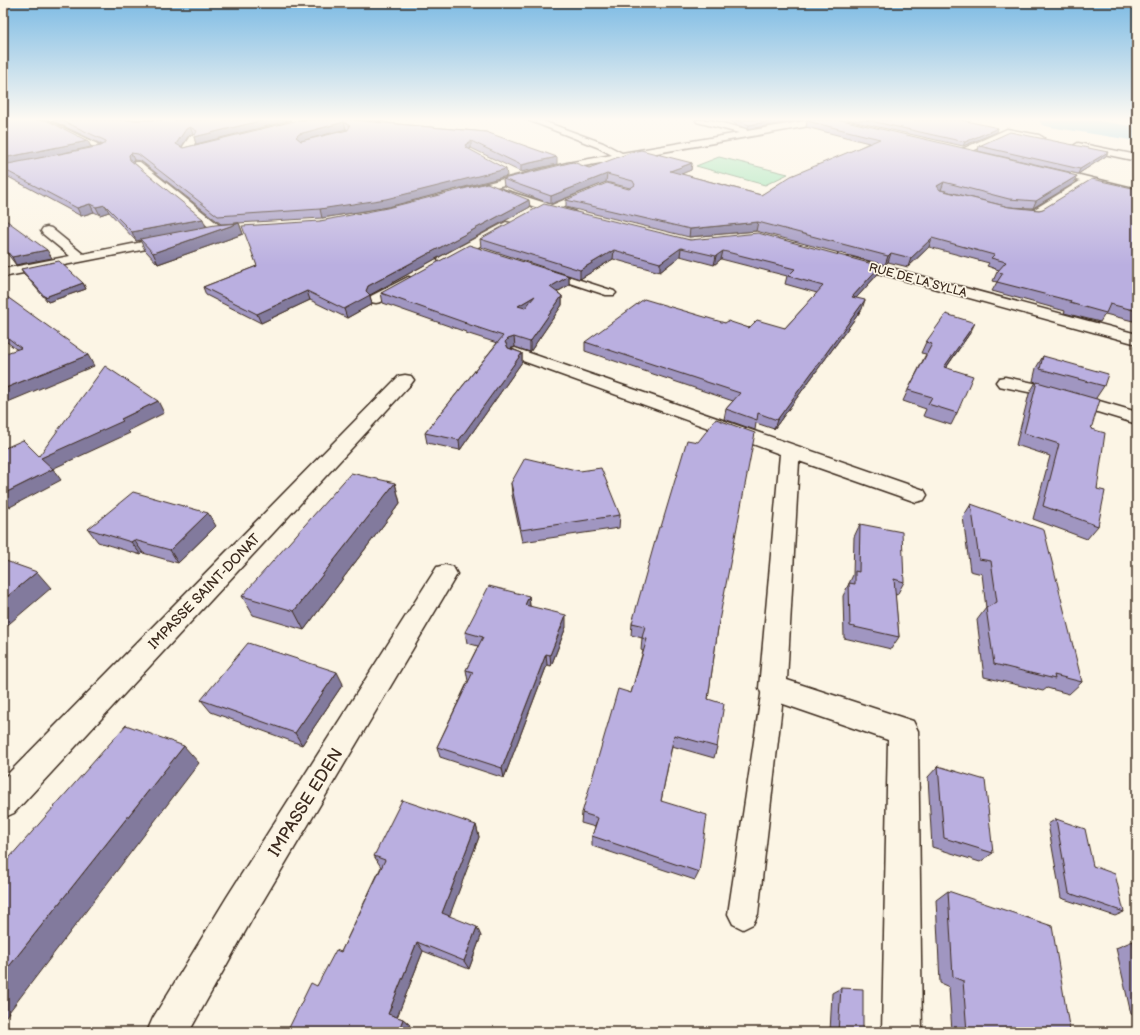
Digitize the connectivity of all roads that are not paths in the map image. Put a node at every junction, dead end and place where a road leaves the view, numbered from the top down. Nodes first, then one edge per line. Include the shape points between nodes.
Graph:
1 (143, 168) edge
2 (558, 168) edge
3 (1039, 169) edge
4 (506, 171) edge
5 (520, 178) junction
6 (1089, 180) junction
7 (489, 186) junction
8 (599, 189) edge
9 (1137, 192) edge
10 (450, 196) edge
11 (546, 207) junction
12 (1005, 211) edge
13 (529, 214) edge
14 (581, 216) edge
15 (515, 221) edge
16 (223, 230) joint
17 (47, 231) dead end
18 (203, 233) edge
19 (180, 238) edge
20 (468, 248) junction
21 (483, 252) edge
22 (80, 258) junction
23 (840, 259) edge
24 (435, 266) edge
25 (535, 269) edge
26 (3, 273) edge
27 (422, 273) edge
28 (610, 293) dead end
29 (376, 299) dead end
30 (1137, 339) edge
31 (515, 353) edge
32 (404, 380) dead end
33 (1005, 382) dead end
34 (1137, 418) edge
35 (790, 450) junction
36 (916, 495) dead end
37 (445, 574) dead end
38 (773, 688) junction
39 (3, 802) edge
40 (743, 914) dead end
41 (167, 1032) edge
42 (902, 1032) edge

1 - 16 lane
2 - 5 street
3 - 6 street
4 - 5 street
5 - 7 street
6 - 9 street
6 - 12 street via 1036,214
7 - 10 street
7 - 11 street
8 - 11 lane
11 - 13 street
11 - 14 street
15 - 20 street
16 - 18 street
17 - 22 street
19 - 22 street
20 - 21 lane
20 - 24 street
22 - 26 street
23 - 30 street, RUE DE LA SYLLA
25 - 28 lane
27 - 29 street
31 - 35 street
32 - 39 street, IMPASSE SAINT-DONAT
33 - 34 street via 1042,390
35 - 36 street
35 - 38 street
37 - 41 street, IMPASSE EDEN via 239,909
38 - 40 lane
38 - 42 street via 902,731

